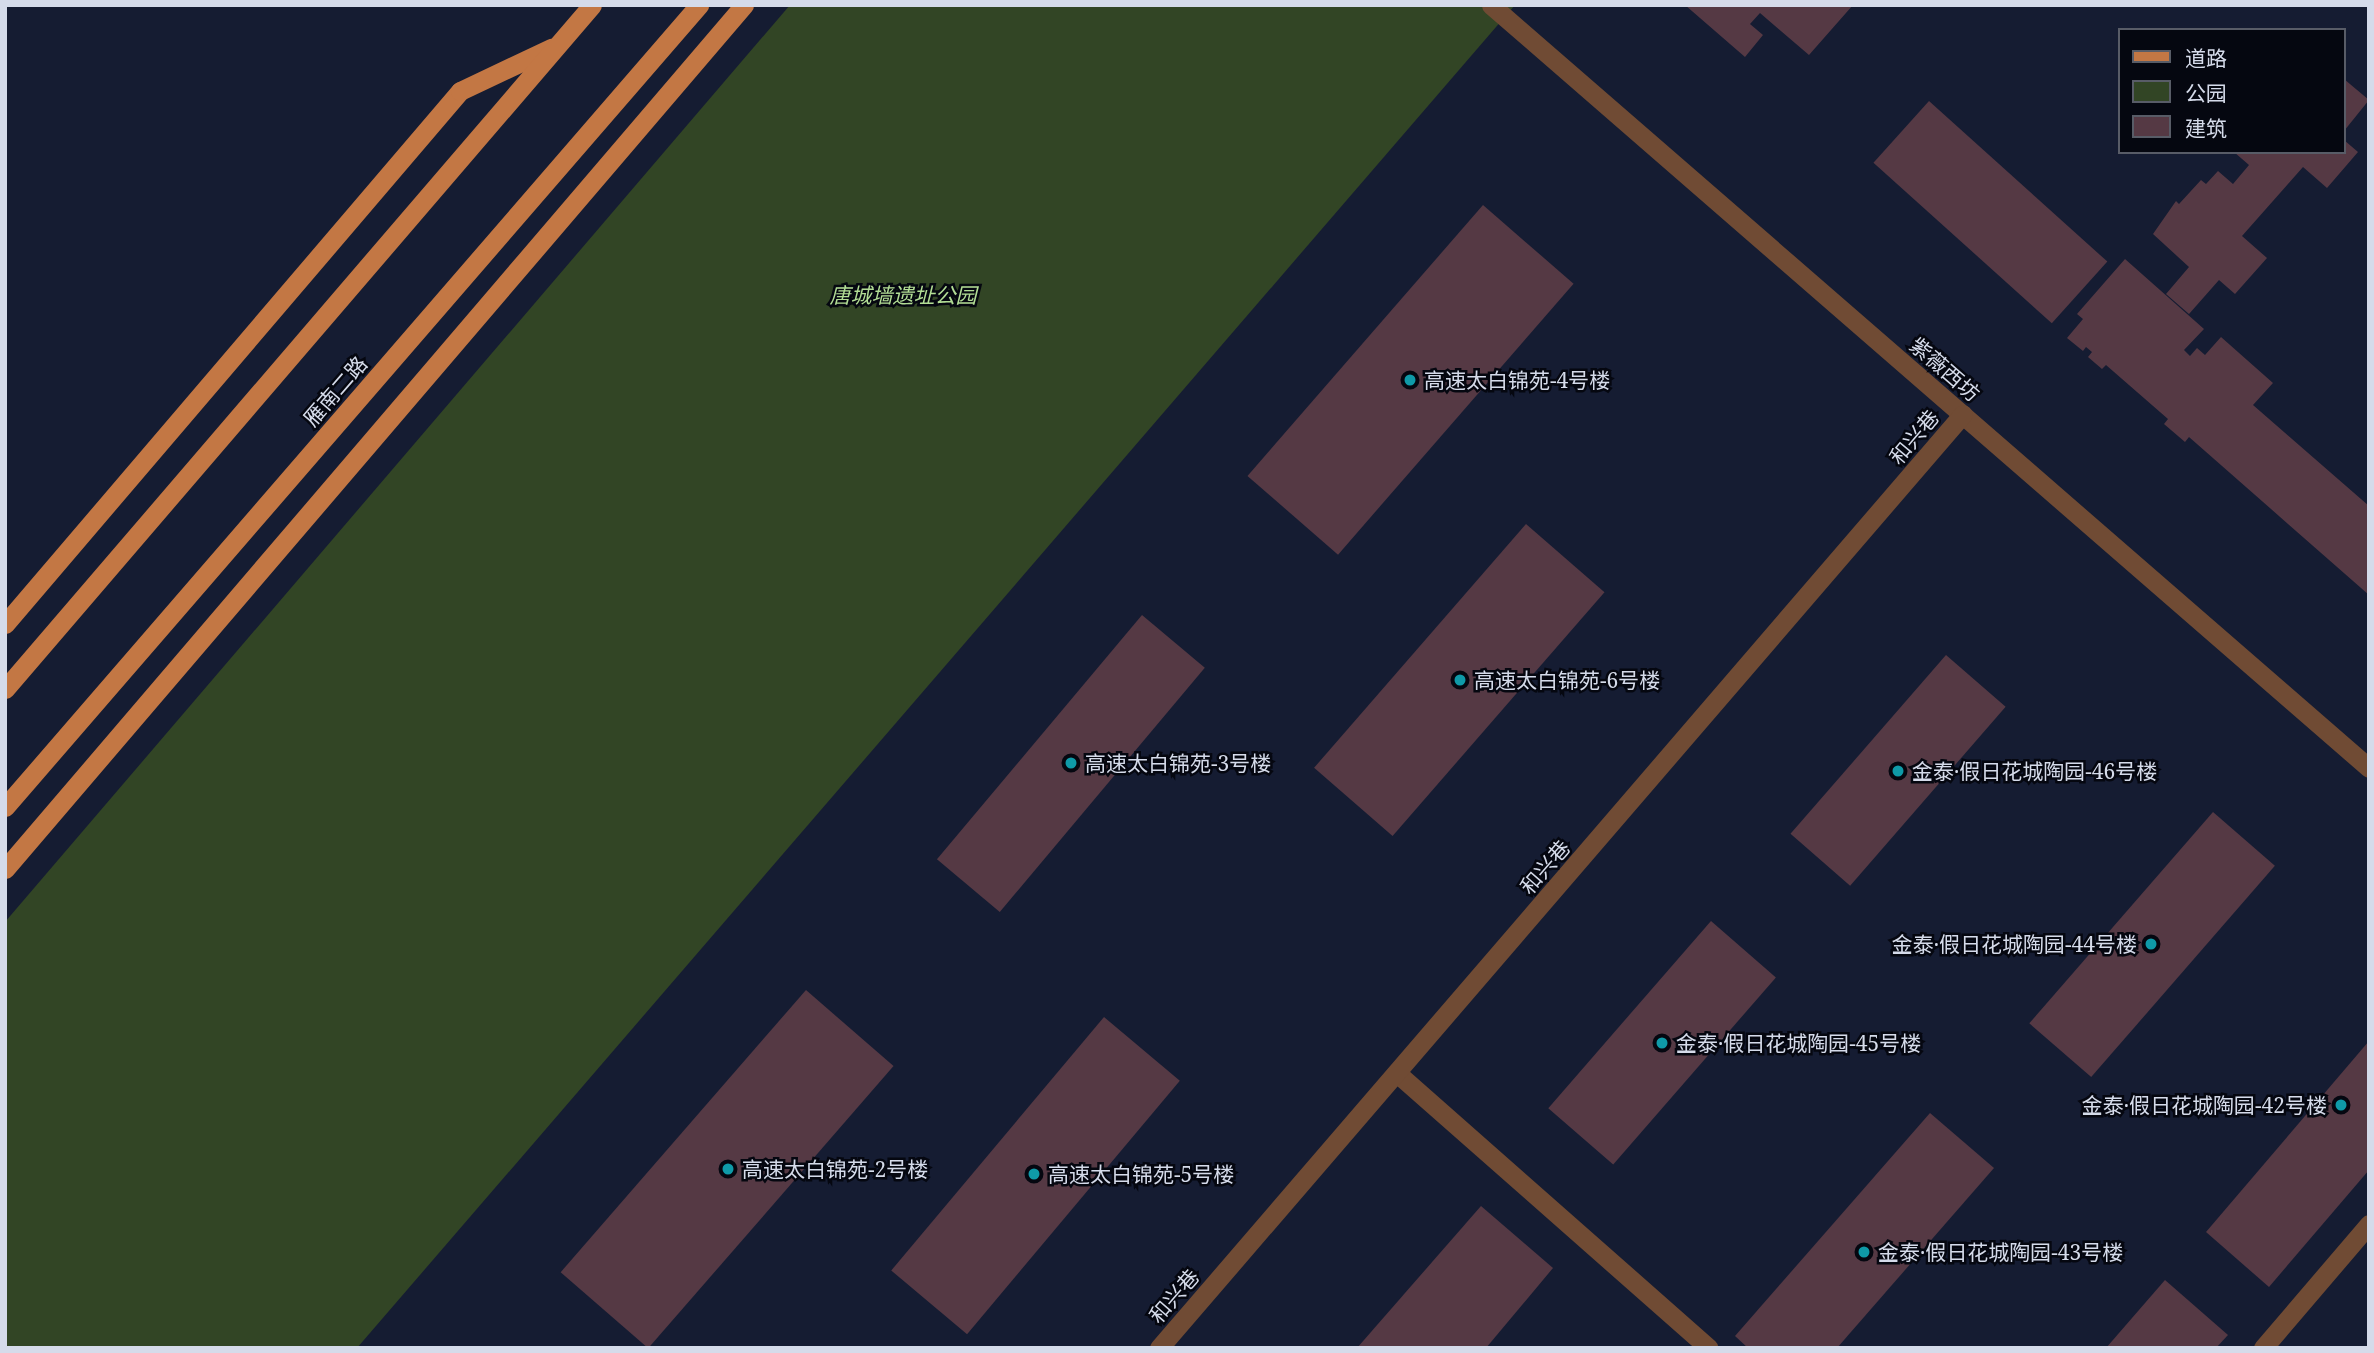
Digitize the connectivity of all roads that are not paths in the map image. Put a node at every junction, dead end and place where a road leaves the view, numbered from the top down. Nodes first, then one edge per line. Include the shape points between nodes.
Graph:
1 (592, 5) edge
2 (699, 5) edge
3 (744, 5) edge
4 (1491, 5) edge
5 (558, 44) junction
6 (1963, 414) junction
7 (5, 624) edge
8 (5, 689) edge
9 (2369, 768) edge
10 (5, 807) edge
11 (5, 869) edge
12 (1398, 1074) junction
13 (2369, 1224) edge
14 (1159, 1348) edge
15 (1709, 1348) edge
16 (2263, 1348) edge

1 - 5 main road
2 - 10 main road, 雁南二路
3 - 11 main road
4 - 6 street, 紫薇西坊
5 - 7 main road via 460,91
5 - 8 main road
6 - 9 street, 紫薇西坊
6 - 12 street, 和兴巷
12 - 14 street, 和兴巷
12 - 15 street
13 - 16 street

